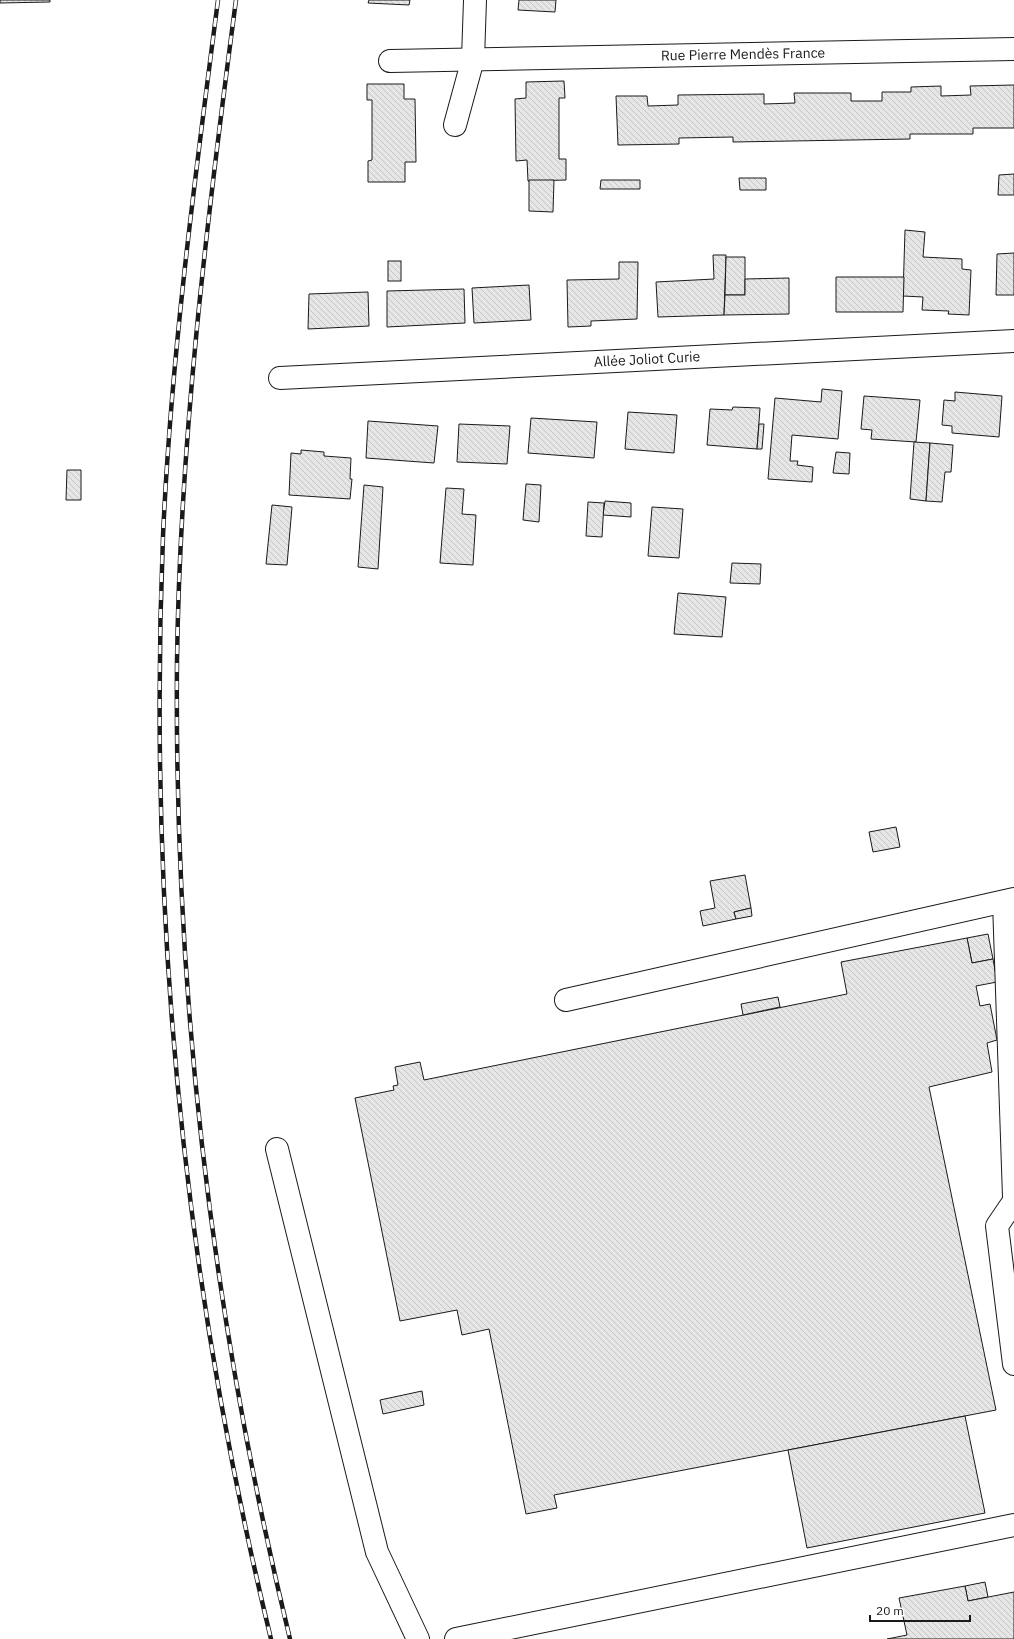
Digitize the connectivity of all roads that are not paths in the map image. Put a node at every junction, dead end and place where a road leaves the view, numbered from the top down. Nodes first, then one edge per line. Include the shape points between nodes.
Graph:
1 (475, 0) edge
2 (1014, 49) edge
3 (473, 58) junction
4 (390, 61) dead end
5 (455, 125) dead end
6 (1014, 341) edge
7 (280, 378) dead end
8 (1009, 901) edge
9 (566, 1000) dead end
10 (277, 1149) dead end
11 (1014, 1197) edge
12 (1014, 1201) edge
13 (1014, 1364) edge
14 (1014, 1525) edge
15 (418, 1639) edge
16 (456, 1639) edge

1 - 3 street
2 - 3 street, Rue Pierre Mendès France
3 - 4 street, Rue Pierre Mendès France
3 - 5 street
6 - 7 street, Allée Joliot Curie
8 - 9 street
8 - 11 street
10 - 15 street via 377,1552
12 - 13 street via 997,1226
14 - 16 street

